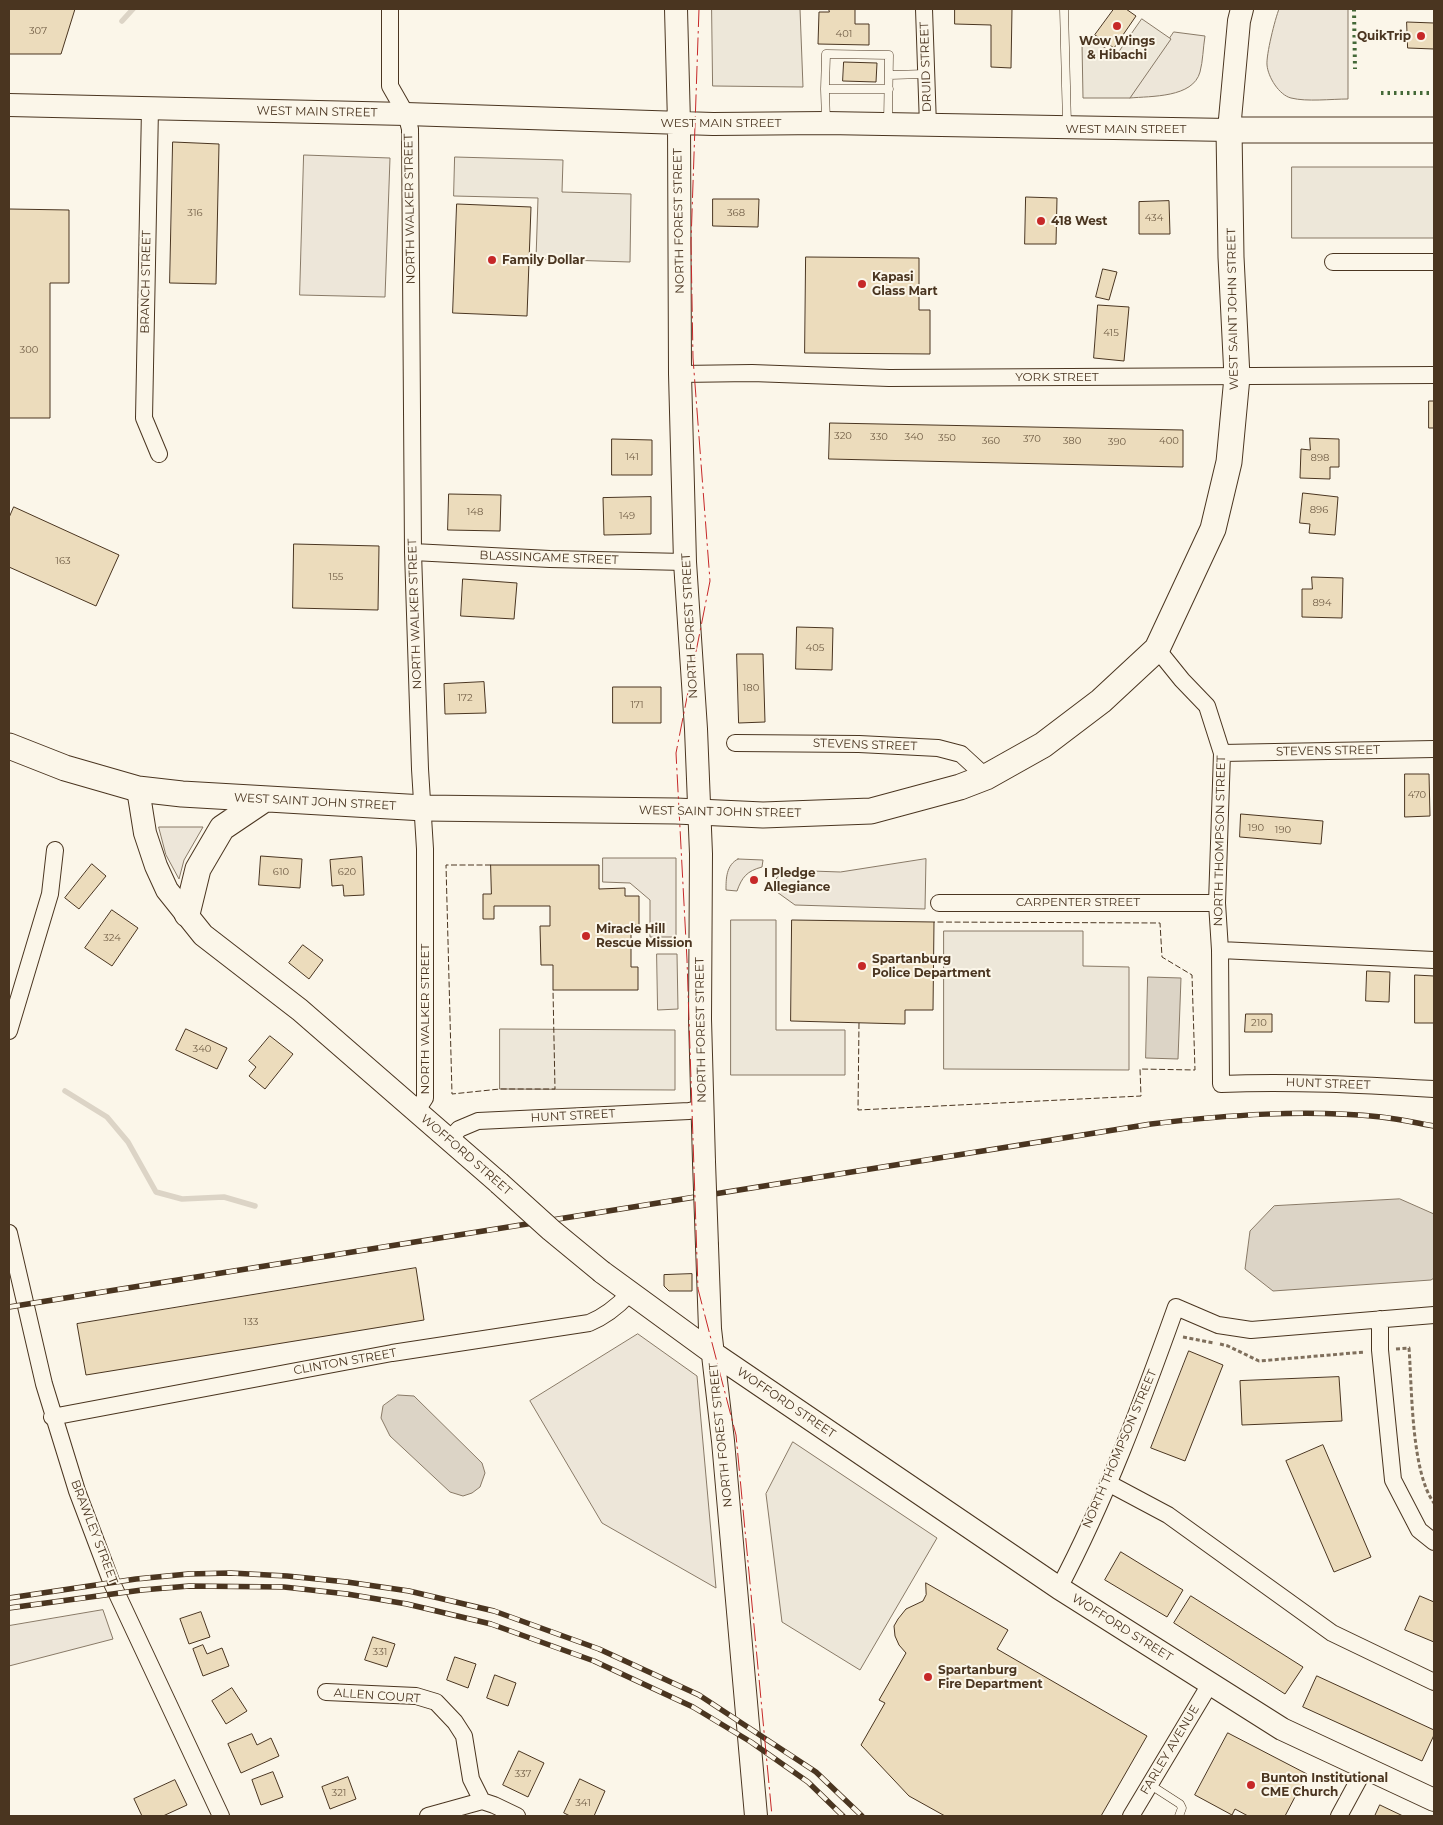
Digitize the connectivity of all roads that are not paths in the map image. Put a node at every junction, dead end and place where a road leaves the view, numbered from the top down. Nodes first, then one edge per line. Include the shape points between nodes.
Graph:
1 (390, 9) edge
2 (676, 9) edge
3 (924, 9) edge
4 (1064, 9) edge
5 (1242, 9) edge
6 (927, 74) junction
7 (889, 75) junction
8 (825, 89) junction
9 (889, 89) junction
10 (9, 105) edge
11 (150, 108) junction
12 (406, 114) junction
13 (679, 123) junction
14 (826, 123) junction
15 (888, 125) junction
16 (928, 126) junction
17 (1067, 128) junction
18 (1230, 130) junction
19 (1434, 130) edge
20 (1333, 262) dead end
21 (1434, 262) edge
22 (680, 374) junction
23 (1434, 375) edge
24 (1237, 377) junction
25 (159, 454) dead end
26 (413, 552) junction
27 (685, 562) junction
28 (1157, 649) junction
29 (735, 742) dead end
30 (9, 746) edge
31 (1434, 749) edge
32 (1222, 753) junction
33 (986, 777) junction
34 (138, 789) junction
35 (265, 800) junction
36 (424, 808) junction
37 (698, 812) junction
38 (55, 850) dead end
39 (940, 903) dead end
40 (1217, 903) junction
41 (187, 914) junction
42 (1220, 950) junction
43 (1434, 960) edge
44 (9, 1031) edge
45 (1221, 1084) joint
46 (1434, 1089) edge
47 (703, 1108) junction
48 (416, 1112) junction
49 (449, 1140) junction
50 (9, 1233) edge
51 (629, 1294) junction
52 (1434, 1315) edge
53 (1380, 1319) junction
54 (713, 1353) junction
55 (52, 1417) junction
56 (1108, 1484) junction
57 (1434, 1542) edge
58 (1059, 1588) junction
59 (1434, 1682) edge
60 (1210, 1684) junction
61 (326, 1692) dead end
62 (1365, 1768) junction
63 (1149, 1784) junction
64 (1434, 1800) edge
65 (482, 1801) junction
66 (510, 1814) edge
67 (221, 1816) edge
68 (428, 1816) edge
69 (756, 1816) edge
70 (1131, 1816) edge
71 (1179, 1816) edge
72 (1339, 1816) edge

1 - 12 street via 390,86
2 - 13 street, NORTH FOREST STREET
3 - 6 street, DRUID STREET
4 - 17 lane
5 - 18 street
6 - 7 lane
6 - 16 street, DRUID STREET
7 - 8 lane via 889,55 826,54
7 - 9 lane
8 - 9 lane
8 - 14 lane
9 - 15 lane
10 - 11 street, WEST MAIN STREET
11 - 12 street, WEST MAIN STREET
11 - 25 street, BRANCH STREET via 144,418
12 - 13 street, WEST MAIN STREET
12 - 26 street, NORTH WALKER STREET via 410,129
13 - 14 street, WEST MAIN STREET
13 - 22 street, NORTH FOREST STREET
14 - 15 street, WEST MAIN STREET
15 - 16 street, WEST MAIN STREET
16 - 17 street, WEST MAIN STREET
17 - 18 street, WEST MAIN STREET
18 - 19 main road, WEST MAIN STREET
18 - 24 main road, WEST SAINT JOHN STREET via 1231,257
20 - 21 street
22 - 24 street, YORK STREET via 889,378
22 - 27 street, NORTH FOREST STREET
23 - 24 street, YORK STREET
24 - 28 main road, WEST SAINT JOHN STREET via 1230,462 1213,529
26 - 27 street, BLASSINGAME STREET
26 - 36 street, NORTH WALKER STREET
27 - 37 street, NORTH FOREST STREET
28 - 32 street, NORTH THOMPSON STREET via 1207,706
28 - 33 main road, WEST SAINT JOHN STREET via 1101,700 1043,745
29 - 33 street, STEVENS STREET via 938,748 961,754
30 - 34 main road, WEST SAINT JOHN STREET via 65,768
31 - 32 street, STEVENS STREET
32 - 40 street, NORTH THOMPSON STREET
33 - 37 main road, WEST SAINT JOHN STREET via 871,811 763,815
34 - 35 main road, WEST SAINT JOHN STREET
34 - 41 street, WOFFORD STREET via 145,833 156,866 167,890
35 - 36 main road, WEST SAINT JOHN STREET
35 - 41 main road via 222,828 198,869
36 - 37 main road, WEST SAINT JOHN STREET
36 - 48 street, NORTH WALKER STREET via 425,1098
37 - 47 street, NORTH FOREST STREET
38 - 44 street via 50,894
39 - 40 street, CARPENTER STREET
40 - 42 street, NORTH THOMPSON STREET
41 - 48 street, WOFFORD STREET via 203,935 300,1010
42 - 43 street
42 - 45 street, NORTH THOMPSON STREET
45 - 46 street, HUNT STREET via 1300,1082
47 - 49 street, HUNT STREET via 478,1121 459,1129
47 - 54 street, NORTH FOREST STREET, bridge
48 - 49 street, WOFFORD STREET
49 - 51 street, WOFFORD STREET, bridge
50 - 55 street, BRAWLEY STREET
51 - 54 street, WOFFORD STREET
51 - 55 street, CLINTON STREET via 602,1318 589,1323 392,1353
52 - 53 street
53 - 56 street, NORTH THOMPSON STREET via 1251,1330 1218,1325 1176,1307
53 - 57 street via 1393,1480 1418,1530
54 - 58 street, WOFFORD STREET
54 - 69 street, NORTH FOREST STREET
55 - 67 street, BRAWLEY STREET via 76,1491 112,1581
56 - 58 street, NORTH THOMPSON STREET
56 - 59 street via 1168,1515 1332,1633
58 - 60 street, WOFFORD STREET
60 - 62 street, WOFFORD STREET via 1282,1729
60 - 63 street, FARLEY AVENUE
61 - 65 street, ALLEN COURT via 416,1696 436,1702 464,1736 471,1779
62 - 64 street, WOFFORD STREET
62 - 72 street
63 - 70 street, FARLEY AVENUE
63 - 71 lane via 1180,1804
65 - 66 street
65 - 68 street

